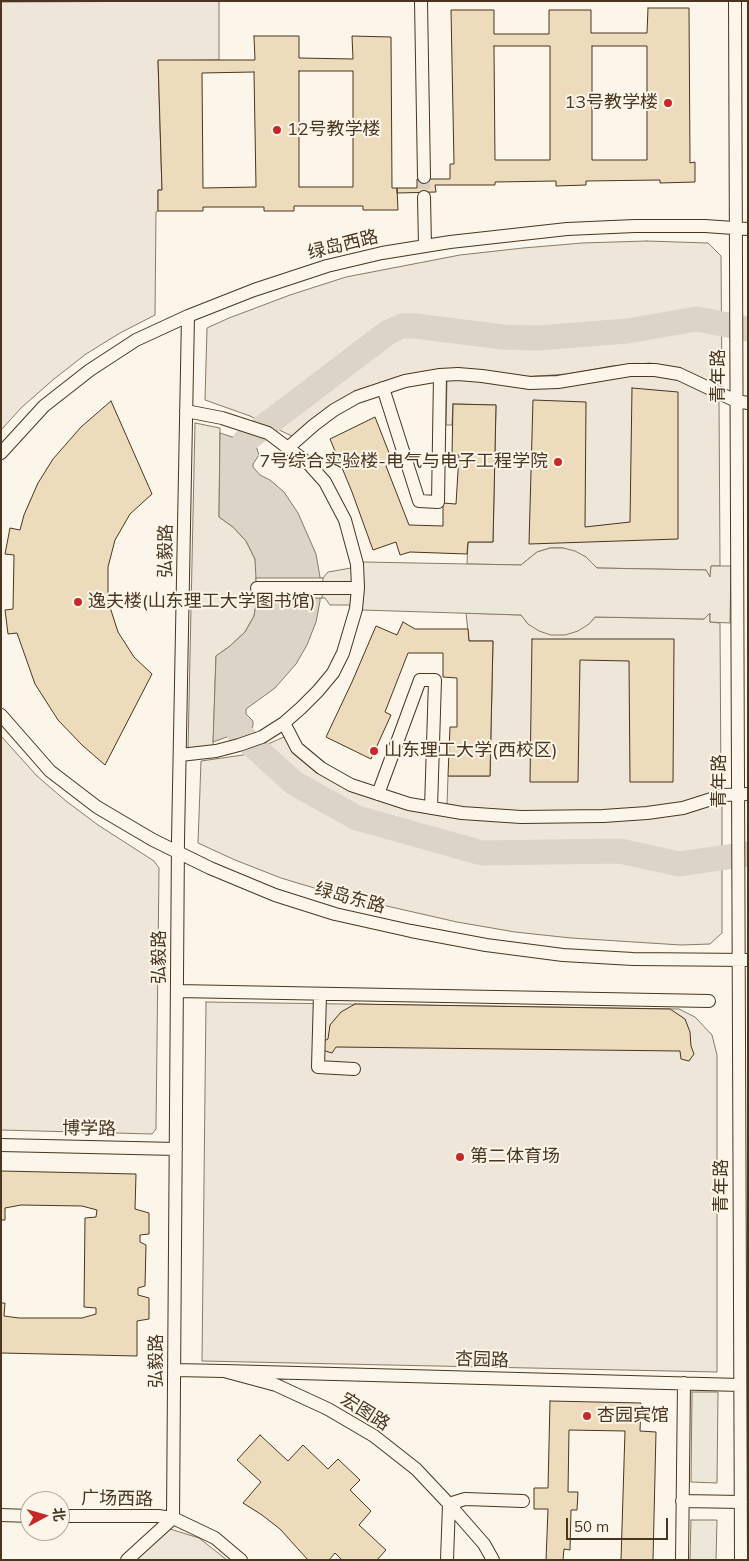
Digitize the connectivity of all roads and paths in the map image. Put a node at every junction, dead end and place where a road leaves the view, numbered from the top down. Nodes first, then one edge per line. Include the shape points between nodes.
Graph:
1 (421, 1) edge
2 (735, 1) edge
3 (424, 176) tunnel mouth
4 (424, 196) tunnel mouth
5 (742, 228) edge
6 (425, 246) junction
7 (188, 316) junction
8 (440, 375) junction
9 (383, 388) junction
10 (742, 402) edge
11 (186, 411) junction
12 (289, 447) junction
13 (1, 453) edge
14 (256, 588) dead end
15 (358, 588) junction
16 (1, 714) edge
17 (284, 724) junction
18 (180, 755) junction
19 (378, 794) junction
20 (743, 794) edge
21 (431, 808) junction
22 (178, 853) junction
23 (743, 960) edge
24 (177, 991) junction
25 (320, 994) junction
26 (709, 1000) dead end
27 (354, 1069) dead end
28 (1, 1145) edge
29 (176, 1149) junction
30 (174, 1370) junction
31 (224, 1371) junction
32 (684, 1383) junction
33 (740, 1384) junction
34 (523, 1501) dead end
35 (682, 1501) junction
36 (740, 1502) junction
37 (449, 1504) junction
38 (1, 1515) edge
39 (20, 1516) edge
40 (70, 1516) edge
41 (174, 1518) junction
42 (127, 1560) edge
43 (241, 1560) edge
44 (448, 1560) edge
45 (493, 1560) edge
46 (682, 1560) edge
47 (741, 1560) edge

1 - 3 street
2 - 5 street, 青年路
4 - 6 street
5 - 6 street, 绿岛西路 via 635,226 504,235
5 - 10 street, 青年路 via 736,298
6 - 7 street, 绿岛西路 via 326,266
7 - 11 street, 弘毅路
7 - 13 street, 绿岛西路 via 136,340 90,370 44,406
8 - 9 street
8 - 9 street via 438,502 419,501
8 - 10 street via 482,376 530,383 558,382 630,370 655,370 679,374
9 - 12 street via 334,410
10 - 20 street, 青年路
11 - 12 street via 244,424 268,433
11 - 18 street, 弘毅路
12 - 15 street via 325,482 346,520 357,564
14 - 15 street
15 - 17 street via 350,632 333,673
16 - 22 street, 绿岛东路 via 50,770 97,807
17 - 18 street via 239,745
17 - 19 street via 297,748 321,768 351,785
18 - 22 street, 弘毅路
19 - 21 street
19 - 21 street via 420,680 435,680
20 - 21 street via 724,795 683,808 603,816 493,816
20 - 23 street, 青年路 via 738,842
22 - 23 street, 绿岛东路 via 275,895 335,914 411,931 563,955
22 - 24 street, 弘毅路
23 - 33 street, 青年路
24 - 25 street
24 - 29 street, 弘毅路
25 - 26 street
25 - 27 street via 318,1067
28 - 29 street, 博学路
29 - 30 street, 弘毅路
30 - 31 street, 宏图路
30 - 41 street, 弘毅路
31 - 32 street, 杏园路
31 - 37 street, 宏图路 via 276,1385 328,1409 374,1436 416,1469
32 - 33 street, 杏园路
32 - 35 street
33 - 36 street, 青年路
34 - 37 street via 465,1499
35 - 36 street
35 - 46 street
36 - 47 street, 青年路
37 - 44 street
37 - 45 street, 宏图路 via 484,1544
38 - 39 street
40 - 41 street, 广场西路
41 - 42 street
41 - 43 street via 215,1538

